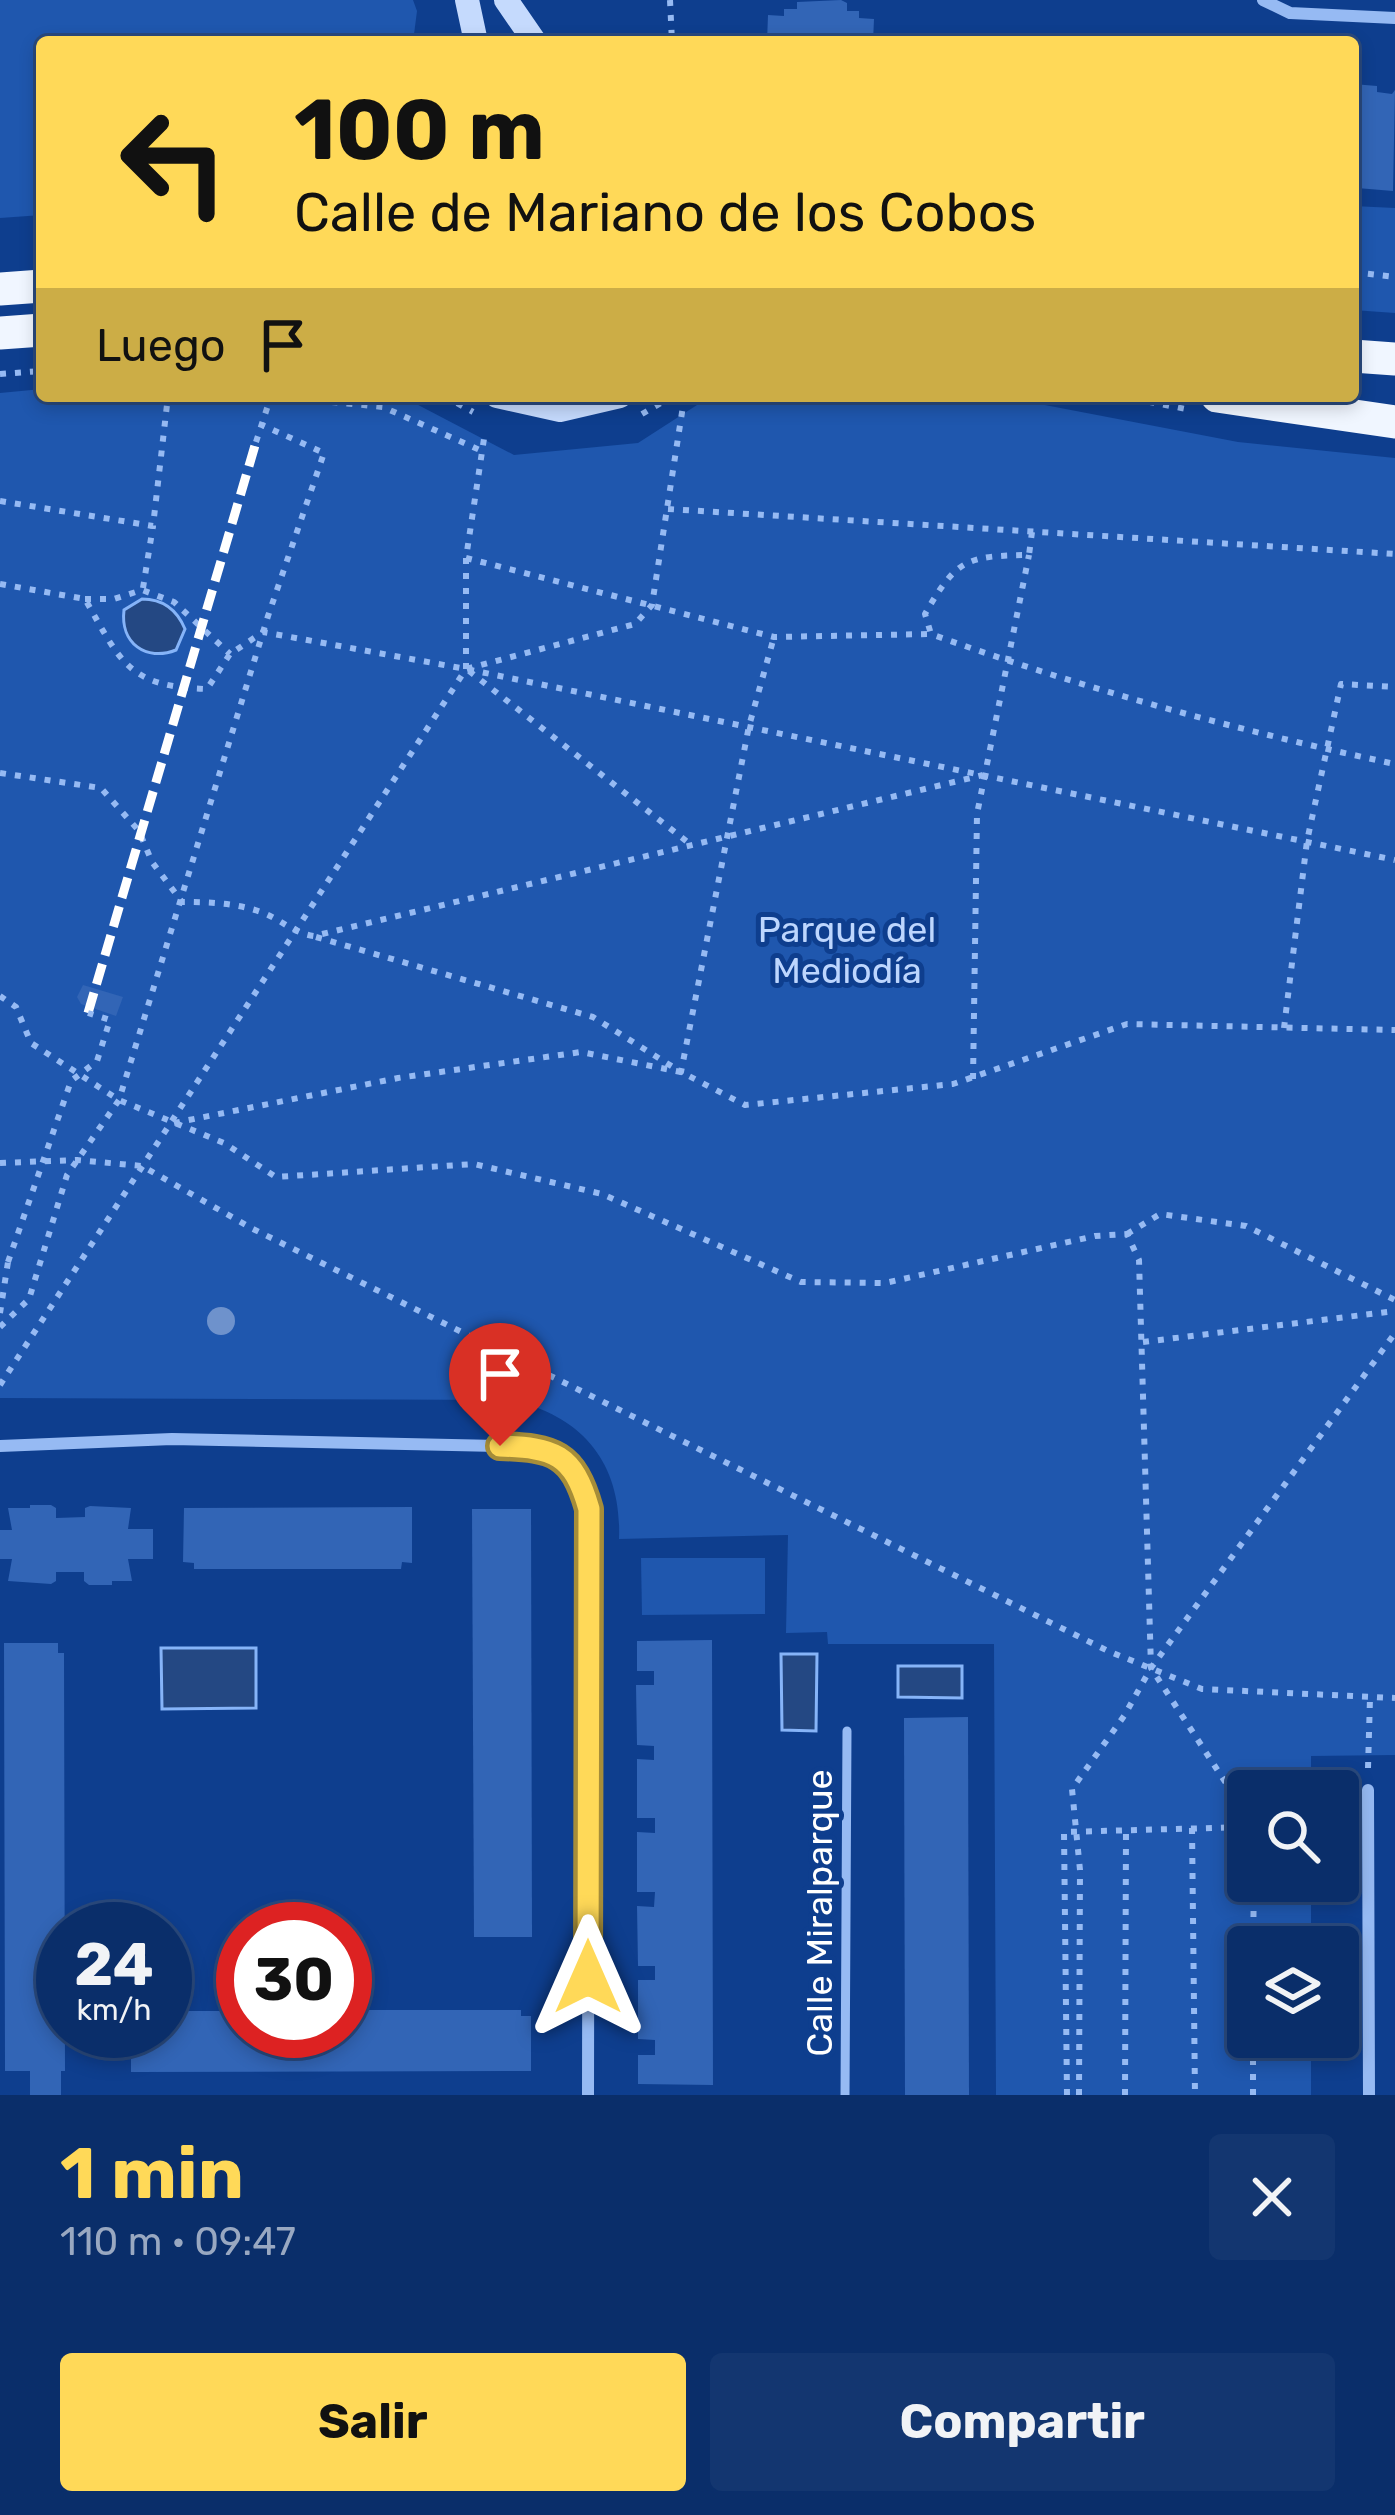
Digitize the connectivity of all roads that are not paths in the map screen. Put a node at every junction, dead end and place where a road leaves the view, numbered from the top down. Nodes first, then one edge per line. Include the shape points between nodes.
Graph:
1 (467, 0) edge
2 (506, 0) edge
3 (1263, 0) edge
4 (1395, 18) edge
5 (475, 36) edge
6 (531, 36) edge
7 (36, 286) edge
8 (0, 289) edge
9 (36, 330) edge
10 (0, 333) edge
11 (1359, 356) edge
12 (1395, 359) edge
13 (524, 402) edge
14 (594, 402) edge
15 (1258, 402) edge
16 (1395, 422) edge
17 (0, 1446) edge
18 (847, 1730) dead end
19 (1368, 1790) road end
20 (588, 2095) edge
21 (845, 2095) edge
22 (1369, 2095) edge

1 - 5 main road
2 - 6 main road
3 - 4 street via 1290,14
7 - 8 highway
9 - 10 highway
11 - 12 highway
13 - 14 main road via 560,410
15 - 16 highway
17 - 20 street via 172,1439 542,1448 562,1458 589,1509
18 - 21 lane, Calle Miralparque
19 - 22 street

